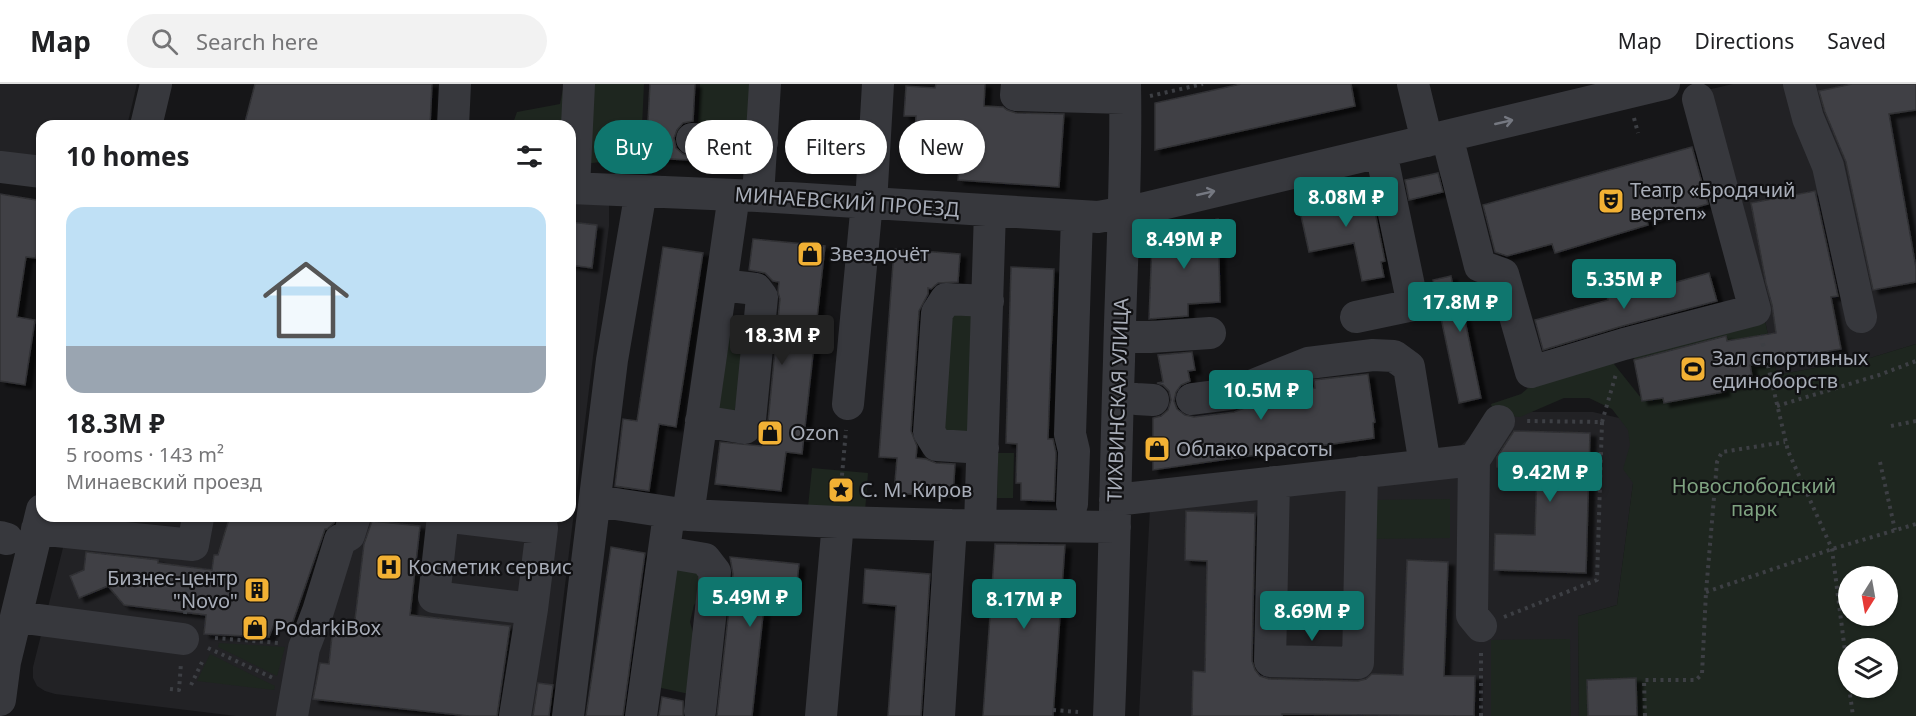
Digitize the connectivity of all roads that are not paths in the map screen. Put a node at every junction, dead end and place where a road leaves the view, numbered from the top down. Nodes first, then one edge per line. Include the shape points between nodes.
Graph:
1 (156, 84) edge
2 (454, 84) edge
3 (579, 84) edge
4 (765, 84) edge
5 (878, 84) edge
6 (1017, 84) edge
7 (1413, 84) edge
8 (1664, 84) edge
9 (1798, 84) edge
10 (1132, 93) edge
11 (1698, 99) dead end
12 (147, 120) edge
13 (453, 120) edge
14 (763, 120) edge
15 (576, 129) edge
16 (1437, 138) junction
17 (1381, 152) junction
18 (0, 167) edge
19 (36, 171) edge
20 (752, 174) edge
21 (576, 188) edge
22 (641, 191) junction
23 (746, 195) junction
24 (869, 203) junction
25 (990, 211) junction
26 (1123, 213) junction
27 (1077, 216) junction
28 (721, 285) junction
29 (988, 301) junction
30 (1356, 317) dead end
31 (1861, 317) dead end
32 (1210, 333) dead end
33 (1119, 337) junction
34 (1118, 395) junction
35 (1192, 399) dead end
36 (1153, 400) dead end
37 (848, 404) road end
38 (701, 421) junction
39 (1499, 421) road end
40 (983, 448) junction
41 (1474, 460) junction
42 (1425, 465) junction
43 (1362, 472) junction
44 (1274, 482) junction
45 (596, 501) junction
46 (1072, 504) dead end
47 (1115, 513) junction
48 (678, 514) junction
49 (40, 522) edge
50 (67, 522) edge
51 (197, 522) edge
52 (353, 522) edge
53 (442, 522) edge
54 (540, 522) edge
55 (838, 522) junction
56 (967, 525) junction
57 (120, 526) edge
58 (664, 552) junction
59 (532, 609) junction
60 (17, 617) junction
61 (1481, 626) road end
62 (196, 644) road end
63 (0, 700) edge
64 (700, 711) dead end
65 (292, 716) edge
66 (515, 716) edge
67 (568, 716) edge
68 (641, 716) edge
69 (821, 716) edge
70 (939, 716) edge
71 (955, 716) edge
72 (1109, 716) edge

1 - 12 street
2 - 13 street
3 - 15 street
4 - 14 street
5 - 24 street
6 - 10 street via 1016,95
7 - 16 street
16 -> 8 street, МИНАЕВСКИЙ ПРОЕЗД
9 - 31 street via 1828,166
10 - 26 street, ТИХВИНСКАЯ УЛИЦА
11 - 16 street via 1755,310 1531,372 1503,274 1480,266
16 - 17 street, МИНАЕВСКИЙ ПРОЕЗД
26 -> 17 street, МИНАЕВСКИЙ ПРОЕЗД
17 - 30 street via 1413,305
18 - 19 street
20 - 23 street
21 - 22 street, МИНАЕВСКИЙ ПРОЕЗД
22 - 23 street, МИНАЕВСКИЙ ПРОЕЗД
22 - 45 street via 612,360
23 - 24 street, МИНАЕВСКИЙ ПРОЕЗД
23 - 28 street
24 - 25 street, МИНАЕВСКИЙ ПРОЕЗД
24 - 37 street
25 - 27 street, МИНАЕВСКИЙ ПРОЕЗД
25 - 29 street
26 - 27 street, МИНАЕВСКИЙ ПРОЕЗД
26 - 33 street, ТИХВИНСКАЯ УЛИЦА
27 - 46 street via 1070,434 1074,451
28 - 38 street
28 - 38 street via 756,289 762,297 750,420 745,428
29 - 40 street
29 - 40 street via 945,299 937,313 929,432 937,444
32 - 33 street
33 - 34 street, ТИХВИНСКАЯ УЛИЦА
34 - 36 street
34 - 47 street, ТИХВИНСКАЯ УЛИЦА
35 - 42 street via 1231,394 1308,363 1394,356 1409,367
38 - 48 street
39 - 41 street
40 - 56 street
41 - 42 street
41 - 61 street via 1472,615
42 - 43 street
43 - 44 street
43 - 44 street via 1358,663 1270,662
44 - 47 street
45 - 48 street
45 - 67 street
47 - 56 street
47 - 72 street, ТИХВИНСКАЯ УЛИЦА
48 - 55 street
48 - 58 street
49 - 60 street
50 - 57 street
51 - 57 street via 193,545
52 - 65 street via 349,535 340,540 304,648
53 - 59 street via 434,597
54 - 59 street
55 - 56 street
55 - 69 street
56 - 70 street
56 - 71 street
58 - 64 street via 705,559 715,572
58 - 68 street
59 - 66 street
60 - 62 street
60 - 63 street

